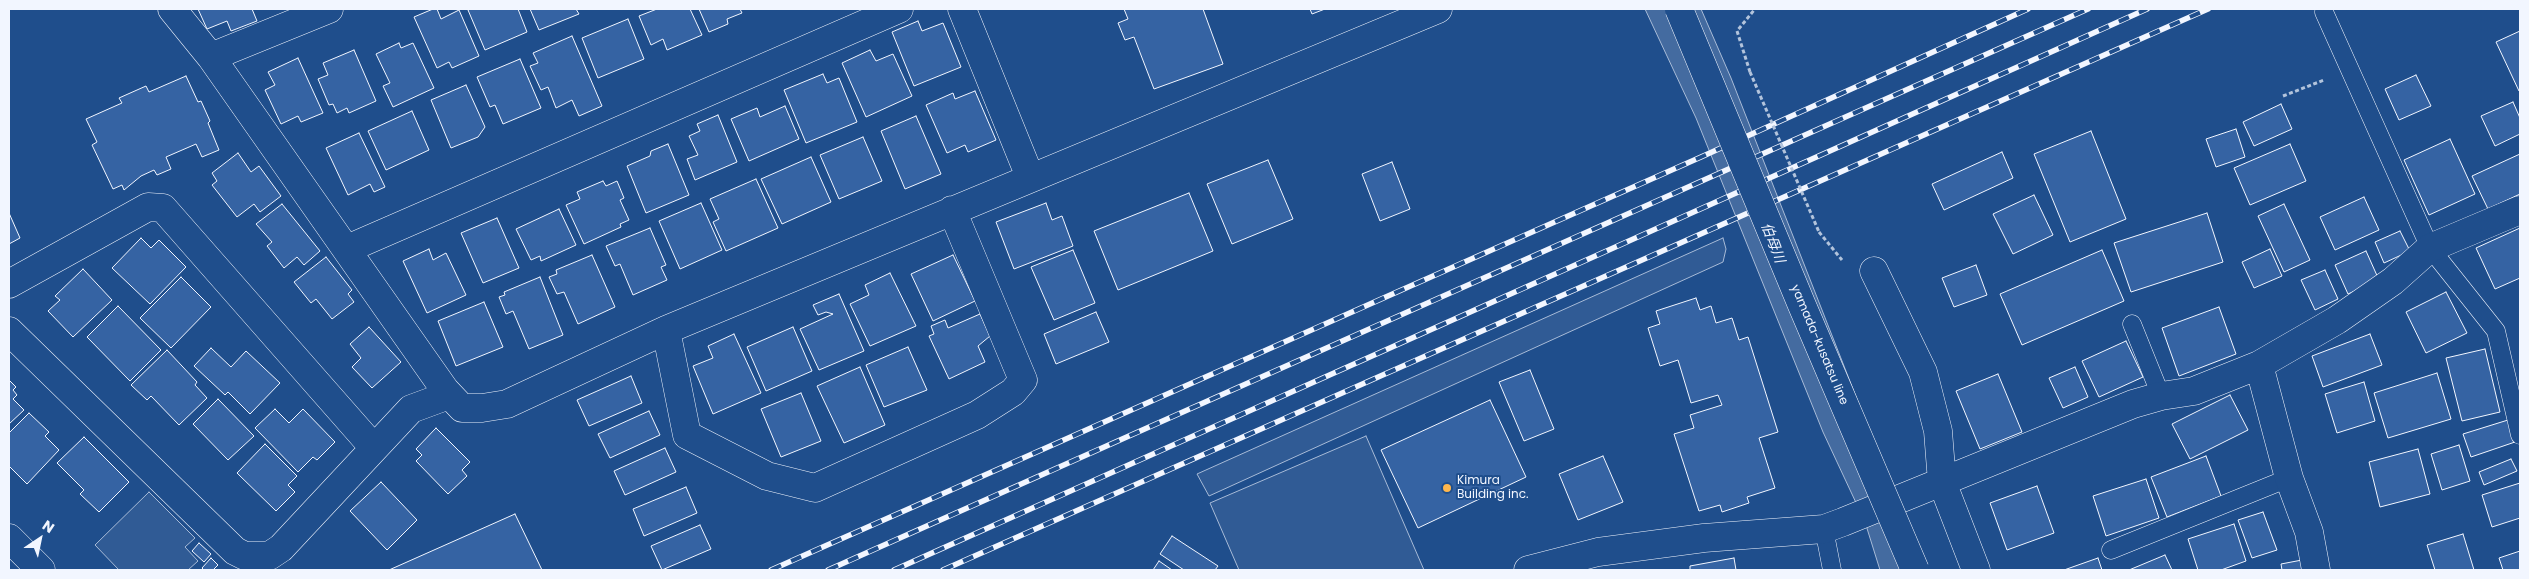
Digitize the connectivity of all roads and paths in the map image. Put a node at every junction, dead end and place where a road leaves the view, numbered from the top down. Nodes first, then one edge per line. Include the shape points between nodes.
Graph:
1 (172, 9) edge
2 (329, 9) edge
3 (899, 9) edge
4 (962, 9) edge
5 (1438, 9) edge
6 (1679, 9) edge
7 (1755, 9) edge
8 (2324, 12) dead end
9 (211, 57) junction
10 (2350, 71) junction
11 (2282, 96) dead end
12 (1030, 177) junction
13 (952, 210) junction
14 (2520, 210) edge
15 (1819, 232) dead end
16 (2430, 248) junction
17 (347, 249) junction
18 (1874, 271) dead end
19 (9, 284) edge
20 (2132, 324) dead end
21 (9, 330) edge
22 (666, 330) junction
23 (2259, 365) junction
24 (450, 395) junction
25 (2161, 396) junction
26 (2520, 436) edge
27 (374, 448) junction
28 (2289, 478) junction
29 (1942, 482) junction
30 (1824, 529) junction
31 (9, 538) edge
32 (2111, 550) dead end
33 (41, 570) edge
34 (1528, 570) edge
35 (1832, 570) edge
36 (1915, 570) edge
37 (1976, 570) edge
38 (2316, 570) edge

1 - 9 street
2 - 9 street
3 - 17 street
4 - 12 street
5 - 12 street
6 - 36 street, yamada-kusatsu line, bridge
7 - 15 path, bridge via 1737,31 1750,72
8 - 10 lane
9 - 17 street
10 - 11 path
10 - 16 lane
12 - 13 street
13 - 22 street
13 - 22 street via 1023,380 1012,392 977,415 815,488 767,476 687,435
14 - 16 street
16 - 23 street via 2393,281 2337,320
16 - 26 lane via 2496,332
17 - 24 street
18 - 29 street via 1923,372 1938,431
19 - 27 street via 148,207 163,208
20 - 25 lane
21 - 27 street via 235,551 245,556 269,556 281,548
22 - 24 street via 507,404 462,408
23 - 25 street via 2194,391
23 - 28 street
24 - 27 street via 411,409
25 - 29 street via 2056,433
28 - 32 lane
28 - 38 street via 2309,532
29 - 30 street
29 - 37 street
30 - 34 street via 1704,538 1598,552
30 - 35 lane
31 - 33 street

